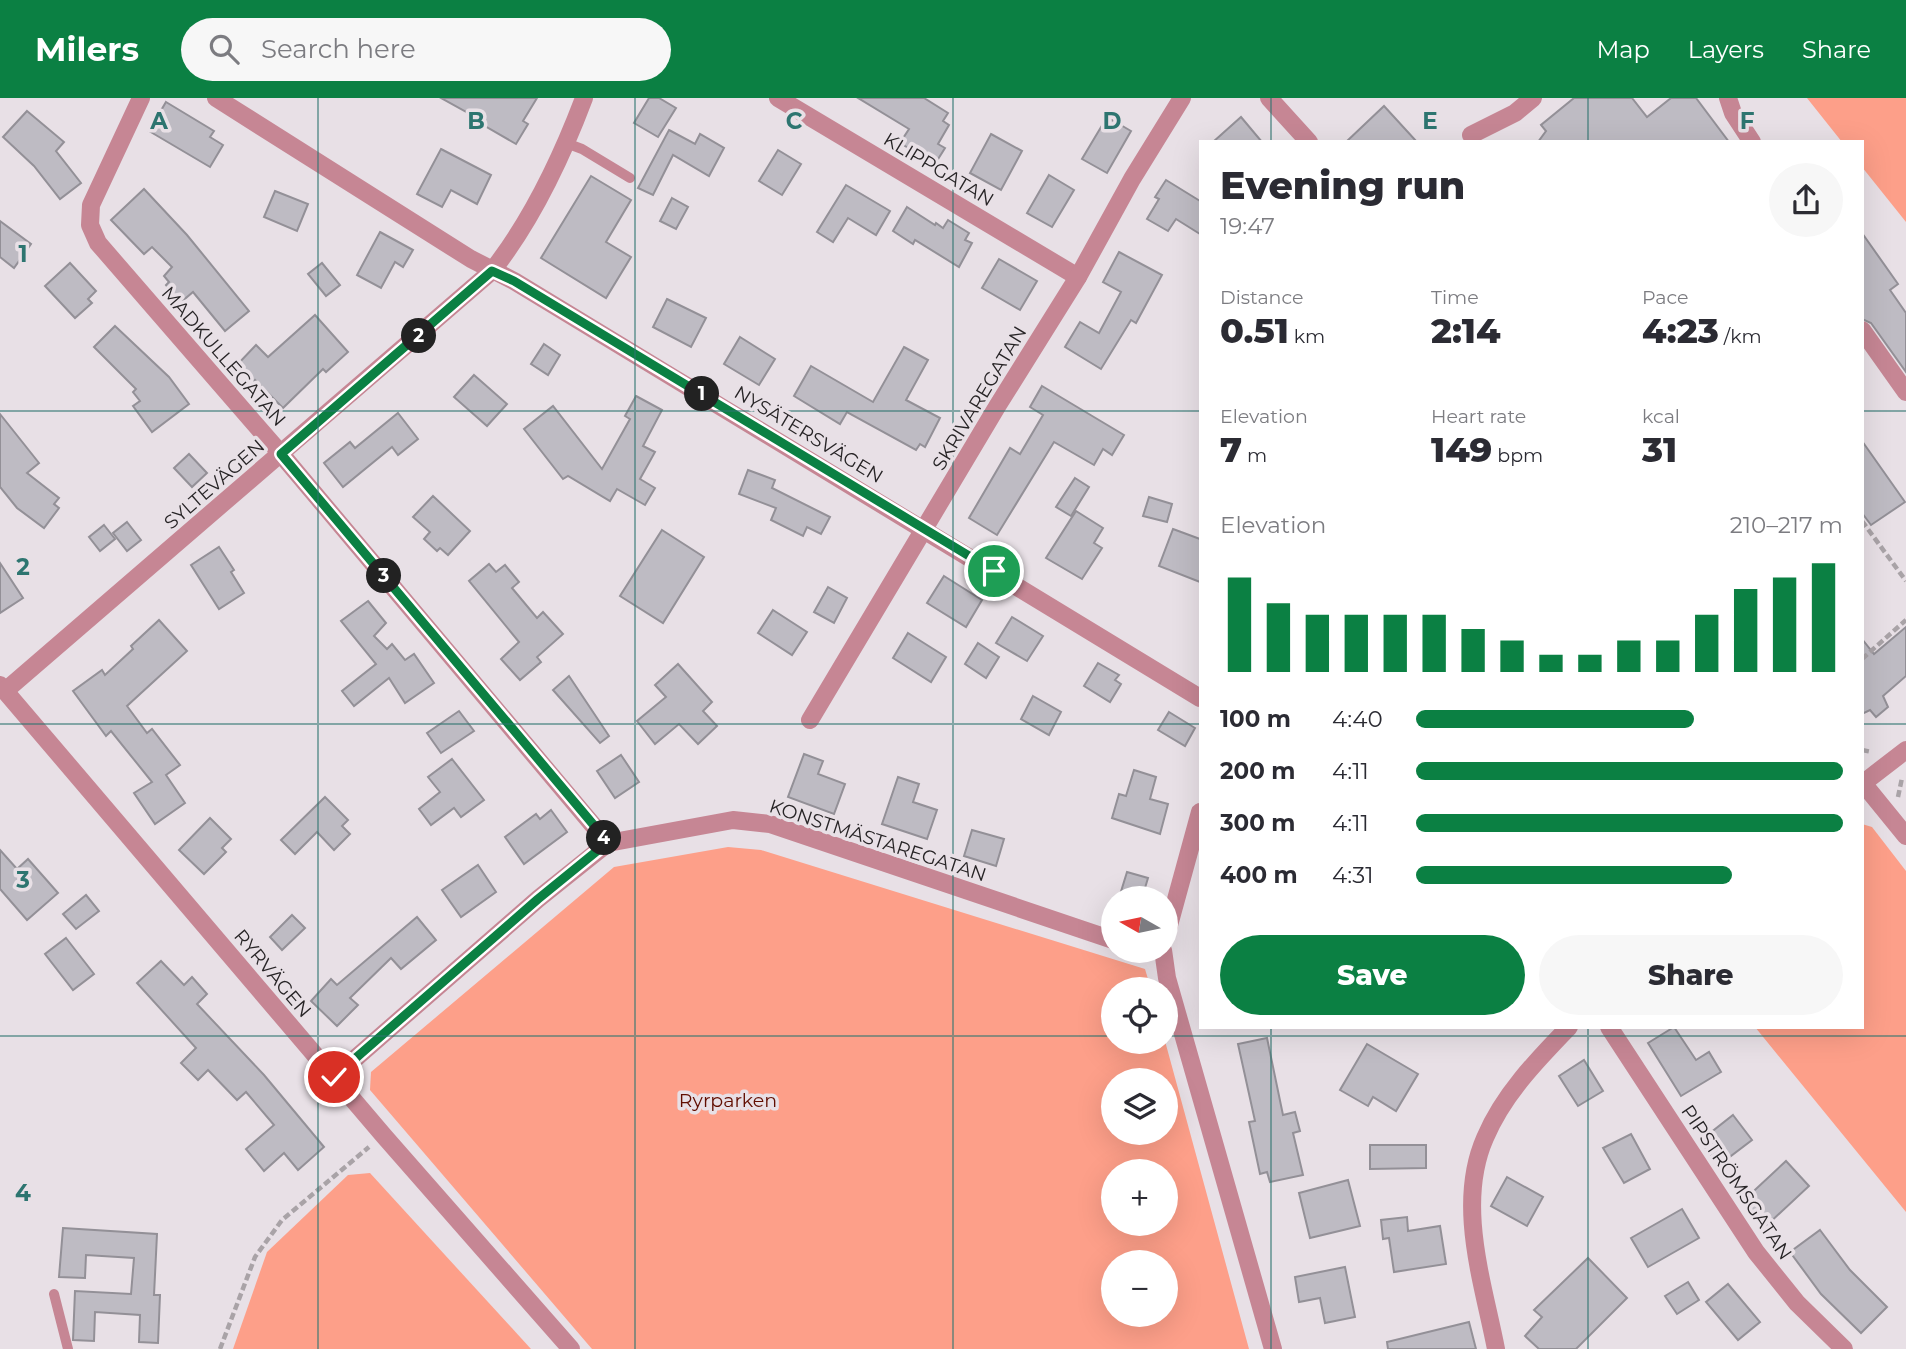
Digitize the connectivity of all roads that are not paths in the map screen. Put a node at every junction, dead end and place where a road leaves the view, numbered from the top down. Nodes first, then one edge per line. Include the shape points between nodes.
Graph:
1 (141, 98) edge
2 (216, 98) edge
3 (584, 98) edge
4 (778, 98) edge
5 (1182, 98) edge
6 (1269, 98) edge
7 (1533, 98) edge
8 (1728, 98) edge
9 (1471, 135) dead end
10 (1307, 140) edge
11 (1751, 140) edge
12 (566, 143) junction
13 (630, 178) dead end
14 (492, 271) junction
15 (1078, 277) junction
16 (1864, 333) edge
17 (1906, 392) edge
18 (281, 454) junction
19 (925, 529) junction
20 (2, 691) edge
21 (1199, 697) edge
22 (810, 720) dead end
23 (1906, 750) edge
24 (1864, 782) edge
25 (1864, 785) edge
26 (1199, 815) edge
27 (1906, 836) edge
28 (608, 842) junction
29 (1178, 886) edge
30 (1101, 936) edge
31 (1164, 963) edge
32 (1567, 1029) edge
33 (1610, 1029) edge
34 (334, 1077) junction
35 (54, 1294) dead end
36 (68, 1349) edge
37 (571, 1349) edge
38 (1273, 1349) edge
39 (1496, 1349) edge
40 (1844, 1349) edge

1 - 18 street, MADKULLEGATAN via 91,205 90,225 98,243
2 - 14 street, NYSÄTERSVÄGEN
3 - 12 street, SYLTEVÄGEN
4 - 15 street, KLIPPGATAN
5 - 15 street, SKRIVAREGATAN
6 - 10 street
7 - 9 street via 1515,113
8 - 11 street
12 - 13 lane
12 - 14 street, SYLTEVÄGEN via 541,194
14 - 18 street, SYLTEVÄGEN
14 - 19 street, NYSÄTERSVÄGEN
15 - 19 street, SKRIVAREGATAN
16 - 17 street
18 - 20 street, SYLTEVÄGEN
18 - 28 street, MADKULLEGATAN
19 - 21 street, NYSÄTERSVÄGEN
19 - 22 street, SKRIVAREGATAN
20 - 34 street, RYRVÄGEN
23 - 24 street
25 - 27 street
26 - 29 street
28 - 30 street, KONSTMÄSTAREGATAN via 733,820 771,824
28 - 34 street, KONSTMÄSTAREGATAN
31 - 38 street
32 - 39 street via 1501,1107 1484,1139 1474,1174 1477,1252
33 - 40 street, PIPSTRÖMSGATAN via 1756,1252 1797,1303
34 - 37 street, RYRVÄGEN
35 - 36 lane

